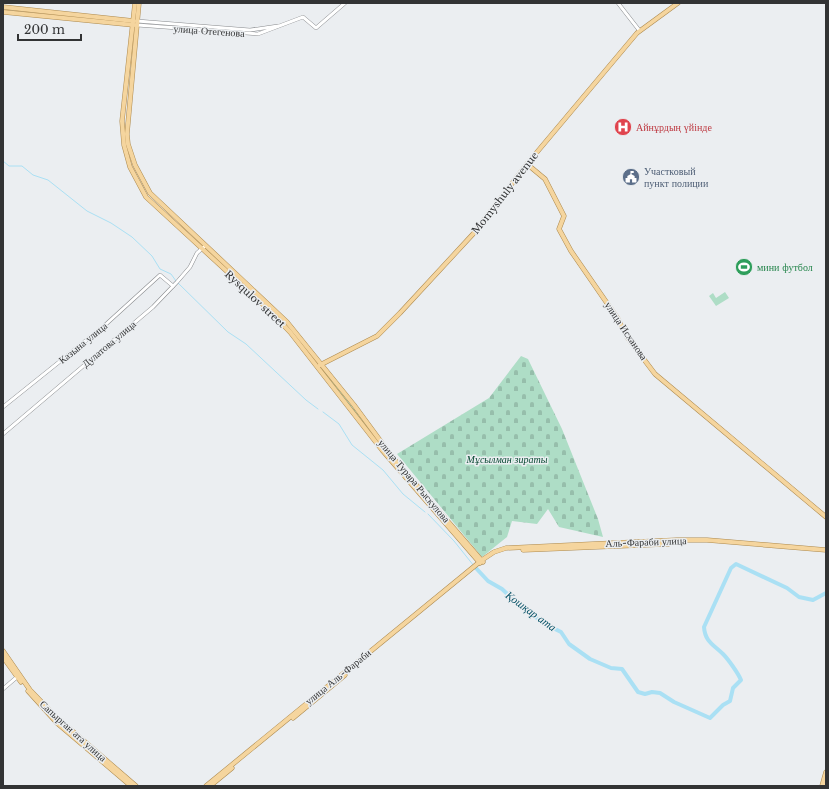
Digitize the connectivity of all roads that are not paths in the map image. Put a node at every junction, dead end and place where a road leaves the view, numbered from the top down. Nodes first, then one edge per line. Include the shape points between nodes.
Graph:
1 (135, 3) edge
2 (139, 3) edge
3 (344, 3) edge
4 (618, 3) edge
5 (678, 3) edge
6 (3, 7) edge
7 (3, 12) edge
8 (122, 23) junction
9 (135, 23) junction
10 (639, 30) junction
11 (131, 36) junction
12 (128, 88) junction
13 (527, 164) junction
14 (145, 184) junction
15 (141, 187) junction
16 (204, 247) junction
17 (173, 286) junction
18 (320, 365) junction
19 (348, 398) joint
20 (3, 407) edge
21 (3, 434) edge
22 (826, 517) edge
23 (826, 551) edge
24 (480, 563) junction
25 (472, 570) junction
26 (3, 651) edge
27 (3, 657) edge
28 (17, 677) junction
29 (3, 689) edge
30 (826, 772) edge
31 (826, 783) edge
32 (131, 786) edge
33 (136, 786) edge
34 (206, 786) edge
35 (210, 786) edge
36 (824, 786) edge

1 - 9 main road, Rysqulov street
2 - 9 main road, Rysqulov street
3 - 9 street, улица Отегенова via 316,28 302,17 270,31 253,34
4 - 10 street
5 - 10 main road, Momyshuly avenue
6 - 9 main road
7 - 8 main road
8 - 9 main road
8 - 11 main road via 128,28
9 - 11 main road, Rysqulov street
9 - 12 main road, Rysqulov street
10 - 13 main road, Momyshuly avenue
11 - 12 main road, Rysqulov street
12 - 14 main road, Rysqulov street via 128,144
12 - 15 main road, Rysqulov street via 122,121 124,145 130,167
13 - 18 main road, Momyshuly avenue via 473,234 376,336
13 - 22 main road, улица Исханова via 545,179 564,216 558,228 571,251 618,319 627,337 655,374
14 - 15 main road
14 - 16 main road, Rysqulov street via 155,199
15 - 16 main road, Rysqulov street via 146,197
16 - 17 street, Дулатова улица
16 - 18 main road, Rysqulov street via 285,324
17 - 20 street, Казына улица via 160,275 110,321
17 - 21 street, Дулатова улица via 153,307
18 - 19 main road, Rysqulov street
18 - 24 main road, Rysqulov street via 382,450
19 - 24 main road, улица Турара Рыскулова via 393,458
23 - 24 main road, Аль-Фараби улица via 695,542 506,551
24 - 25 main road, Аль-Фараби улица
25 - 34 main road, улица Аль-Фараби
25 - 35 main road, улица Аль-Фараби
26 - 33 main road, Сапырган ата улица via 30,690 47,709
27 - 28 main road, Сапырган ата улица
28 - 29 street
28 - 32 main road, Сапырган ата улица via 52,719
30 - 36 main road
31 - 36 main road

